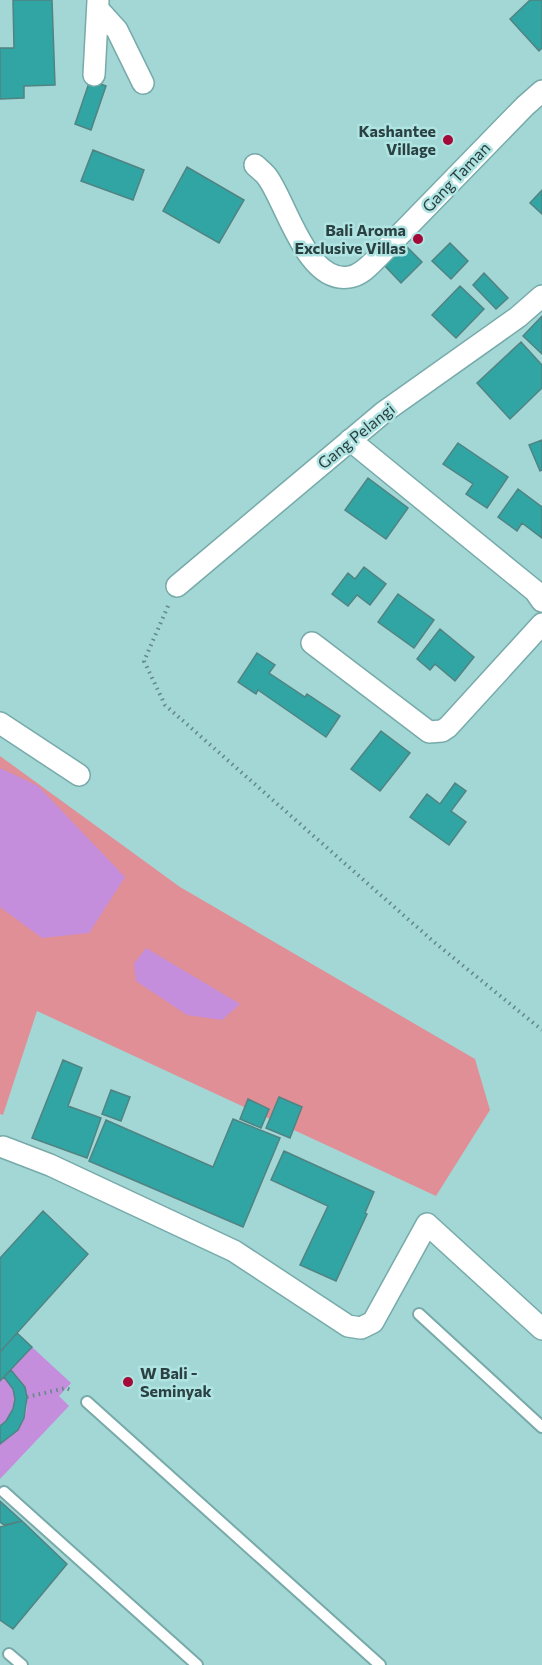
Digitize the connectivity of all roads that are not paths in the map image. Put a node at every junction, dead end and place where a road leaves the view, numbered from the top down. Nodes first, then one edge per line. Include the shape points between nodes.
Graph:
1 (98, 4) edge
2 (94, 75) dead end
3 (143, 83) dead end
4 (542, 92) edge
5 (255, 165) dead end
6 (542, 296) edge
7 (350, 440) junction
8 (177, 586) road end
9 (542, 601) edge
10 (542, 624) edge
11 (312, 643) dead end
12 (0, 723) edge
13 (79, 775) dead end
14 (3, 1147) dead end
15 (419, 1314) dead end
16 (542, 1329) edge
17 (87, 1402) dead end
18 (542, 1427) edge
19 (4, 1492) dead end
20 (9, 1654) dead end
21 (22, 1665) edge
22 (197, 1665) edge
23 (380, 1665) edge

1 - 2 street
1 - 3 street via 117,30
4 - 5 street, Gang Taman via 379,256 351,277 338,278 310,258 268,178
6 - 7 street, Gang Pelangi
7 - 8 street, Gang Pelangi
7 - 9 street via 535,591
10 - 11 street via 448,727 429,732
12 - 13 street
14 - 16 street via 234,1251 348,1326 361,1328 373,1322 427,1224
15 - 18 lane
17 - 23 lane
19 - 22 lane
20 - 21 lane

